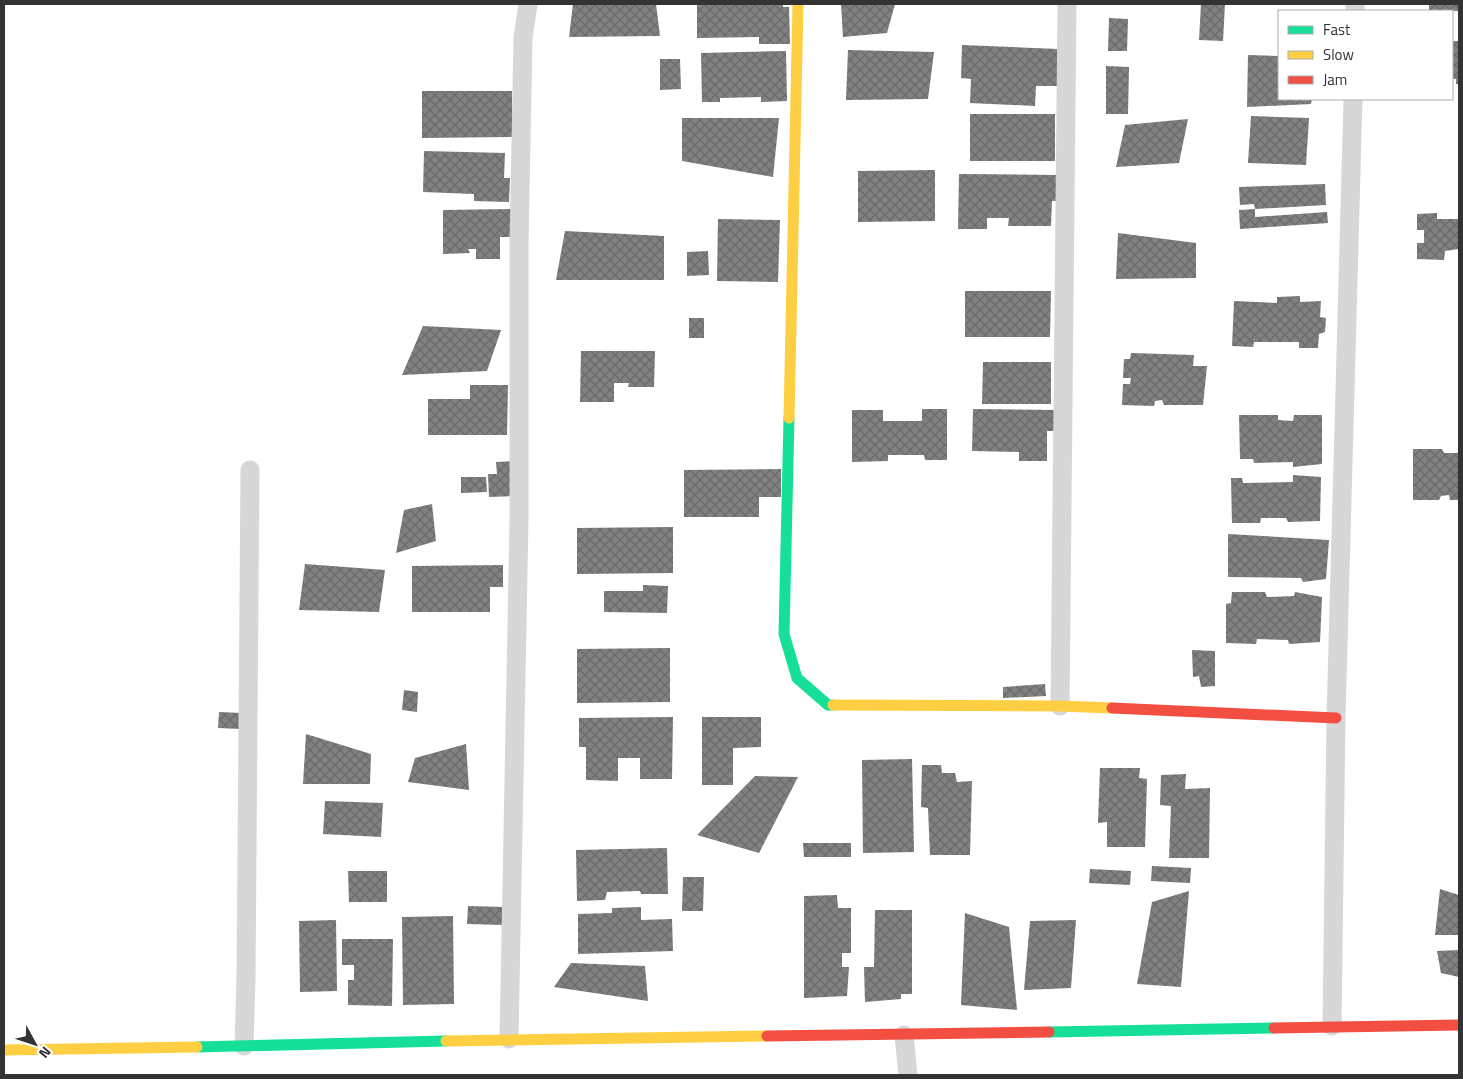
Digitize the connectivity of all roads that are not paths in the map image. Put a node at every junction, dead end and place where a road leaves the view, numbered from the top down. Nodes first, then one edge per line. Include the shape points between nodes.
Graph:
1 (528, 4) edge
2 (798, 4) edge
3 (1067, 4) edge
4 (1353, 100) edge
5 (250, 470) dead end
6 (1060, 706) junction
7 (1336, 718) junction
8 (1459, 1025) edge
9 (1332, 1026) junction
10 (904, 1035) junction
11 (509, 1039) junction
12 (244, 1046) junction
13 (4, 1050) edge
14 (908, 1075) edge

1 - 11 street via 523,38 519,245 519,531
2 - 6 street via 784,634 797,678 828,705
3 - 6 street
4 - 7 street
5 - 12 street
6 - 7 street
7 - 9 street
8 - 9 street
9 - 10 street
10 - 11 street
10 - 14 street
11 - 12 street
12 - 13 street

